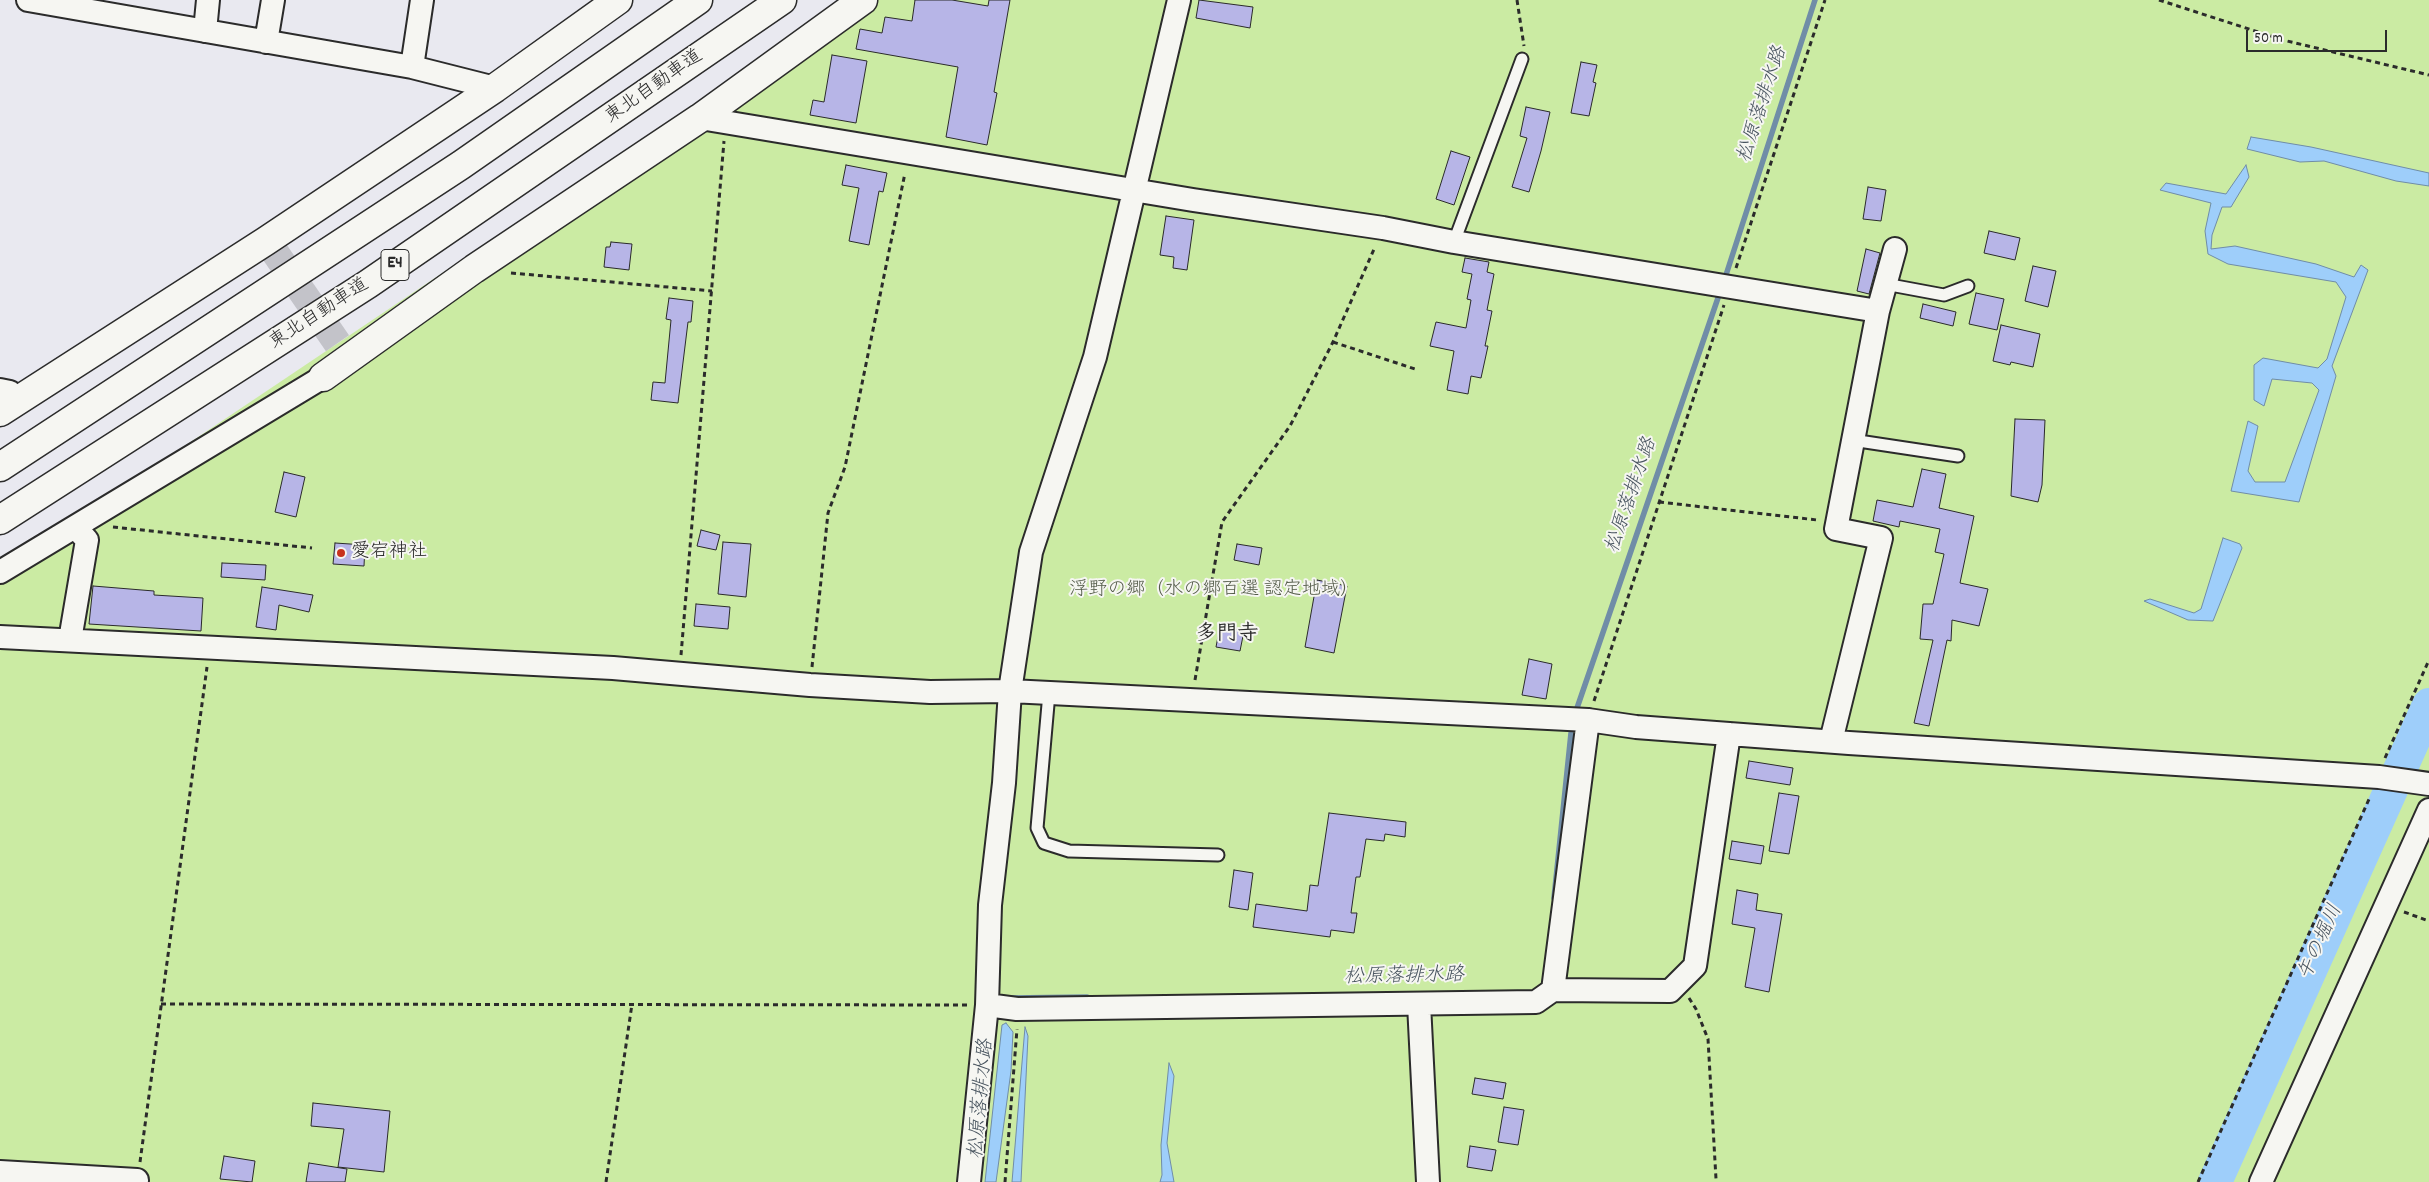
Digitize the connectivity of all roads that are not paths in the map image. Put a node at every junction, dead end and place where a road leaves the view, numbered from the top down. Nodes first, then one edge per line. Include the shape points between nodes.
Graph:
1 (28, 0) edge
2 (208, 0) edge
3 (273, 0) edge
4 (422, 0) edge
5 (698, 0) edge
6 (782, 0) edge
7 (863, 0) edge
8 (1179, 0) edge
9 (608, 4) edge
10 (205, 31) junction
11 (266, 42) junction
12 (1522, 59) road end
13 (412, 67) junction
14 (495, 88) junction
15 (713, 120) junction
16 (1134, 189) junction
17 (1454, 242) junction
18 (1895, 248) dead end
19 (1885, 284) junction
20 (1968, 286) dead end
21 (1878, 311) junction
22 (323, 377) joint
23 (6, 401) edge
24 (1852, 440) junction
25 (1958, 456) dead end
26 (0, 467) edge
27 (0, 520) edge
28 (77, 525) junction
29 (0, 572) edge
30 (0, 636) edge
31 (70, 640) junction
32 (1010, 691) junction
33 (1048, 693) junction
34 (1588, 720) junction
35 (1729, 734) junction
36 (1832, 741) junction
37 (2429, 784) edge
38 (2429, 810) edge
39 (1218, 856) dead end
40 (1553, 990) junction
41 (987, 1004) junction
42 (1419, 1004) junction
43 (0, 1172) edge
44 (142, 1181) edge
45 (969, 1182) edge
46 (1428, 1182) edge
47 (2261, 1182) edge

1 - 10 street
2 - 10 street
3 - 11 street
4 - 13 street
5 - 26 main road, E4 via 460,165
6 - 27 main road, 東北自動車道 / E4 via 368,284
7 - 15 main road
8 - 16 street
9 - 14 main road
10 - 11 street
11 - 13 street
12 - 17 lane
13 - 14 street
14 - 23 main road via 270,246
15 - 16 street
15 - 22 main road via 343,352
16 - 17 street
16 - 32 street via 1095,357 1031,552
17 - 21 street
18 - 19 street
19 - 20 lane via 1944,295
19 - 21 street
21 - 24 street
22 - 28 street
24 - 25 lane
24 - 36 street via 1836,529 1881,538
28 - 29 street
28 - 31 street via 87,540
30 - 31 street
31 - 32 street via 613,668 930,692
32 - 33 street
32 - 41 street via 1004,783 990,905
33 - 34 street
33 - 39 lane via 1037,828 1044,843 1069,850
34 - 35 street
34 - 40 street
35 - 36 street
35 - 40 street via 1695,966 1670,991
36 - 37 street via 2379,777
38 - 47 street
40 - 42 street via 1536,1002
41 - 42 street via 1018,1009
41 - 45 street
42 - 46 street
43 - 44 street

